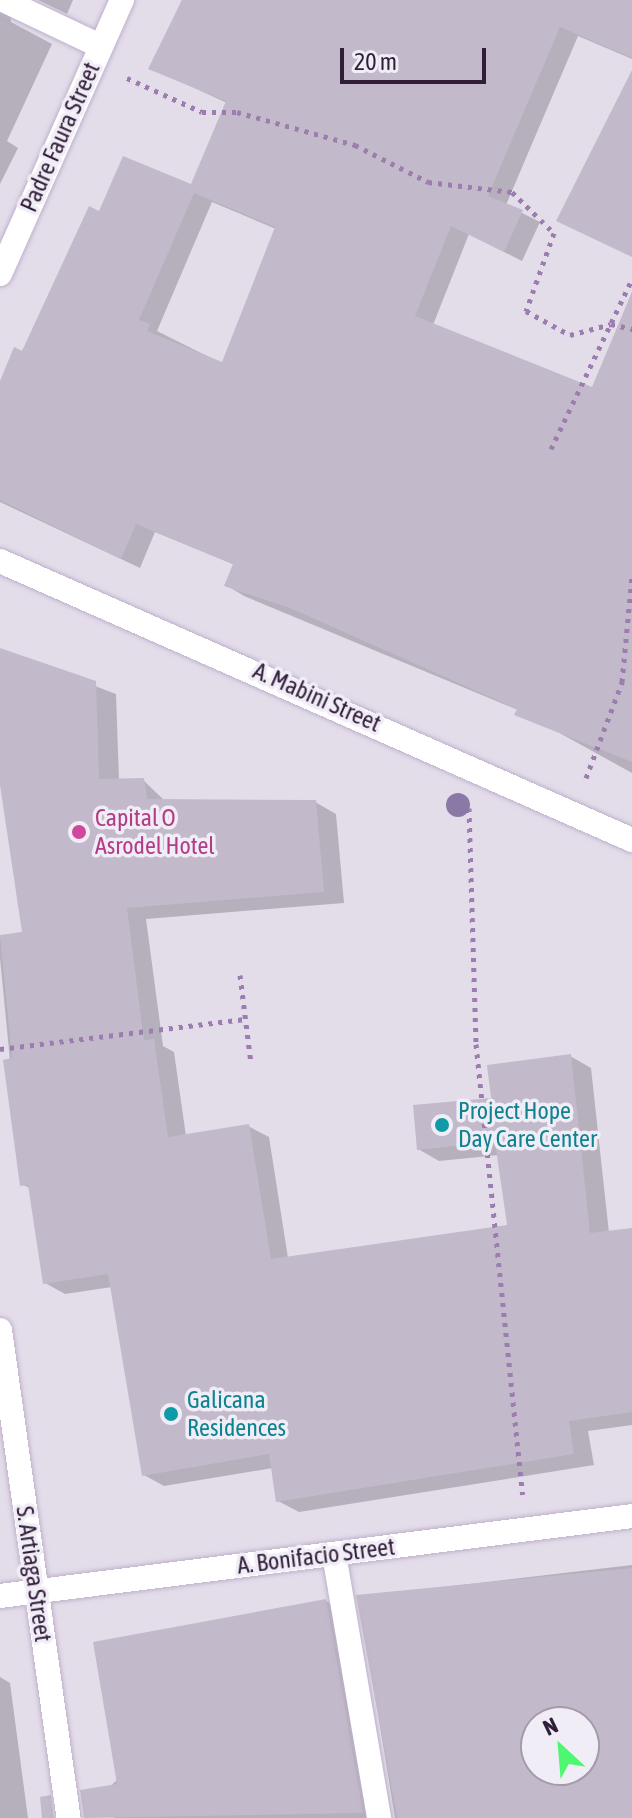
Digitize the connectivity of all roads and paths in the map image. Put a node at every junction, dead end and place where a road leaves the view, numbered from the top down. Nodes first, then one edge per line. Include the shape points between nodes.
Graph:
1 (3, 0) edge
2 (122, 0) edge
3 (97, 54) junction
4 (0, 274) edge
5 (632, 279) edge
6 (611, 324) junction
7 (632, 329) edge
8 (551, 449) dead end
9 (0, 561) edge
10 (632, 577) edge
11 (470, 767) junction
12 (573, 813) junction
13 (632, 840) edge
14 (240, 975) dead end
15 (245, 1019) junction
16 (0, 1049) edge
17 (251, 1063) dead end
18 (0, 1330) edge
19 (632, 1516) edge
20 (526, 1530) junction
21 (334, 1554) junction
22 (36, 1591) junction
23 (0, 1596) edge
24 (69, 1818) edge
25 (379, 1818) edge

1 - 3 street
2 - 3 street, Padre Faura Street
3 - 4 street, Padre Faura Street
3 - 6 path via 202,112 237,112 355,145 428,182 512,192 554,233 526,311 570,335
5 - 6 path
6 - 7 path
6 - 8 path
9 - 11 street, A. Mabini Street
10 - 12 path via 622,682
11 - 12 street, A. Mabini Street
11 - 20 path via 474,1013
12 - 13 street, A. Mabini Street
14 - 15 path
15 - 16 path
15 - 17 path
18 - 22 street, S. Artiaga Street
19 - 20 street, A. Bonifacio Street
20 - 21 street, A. Bonifacio Street
21 - 22 street, A. Bonifacio Street
21 - 25 street
22 - 23 street, A. Bonifacio Street
22 - 24 street, S. Artiaga Street

